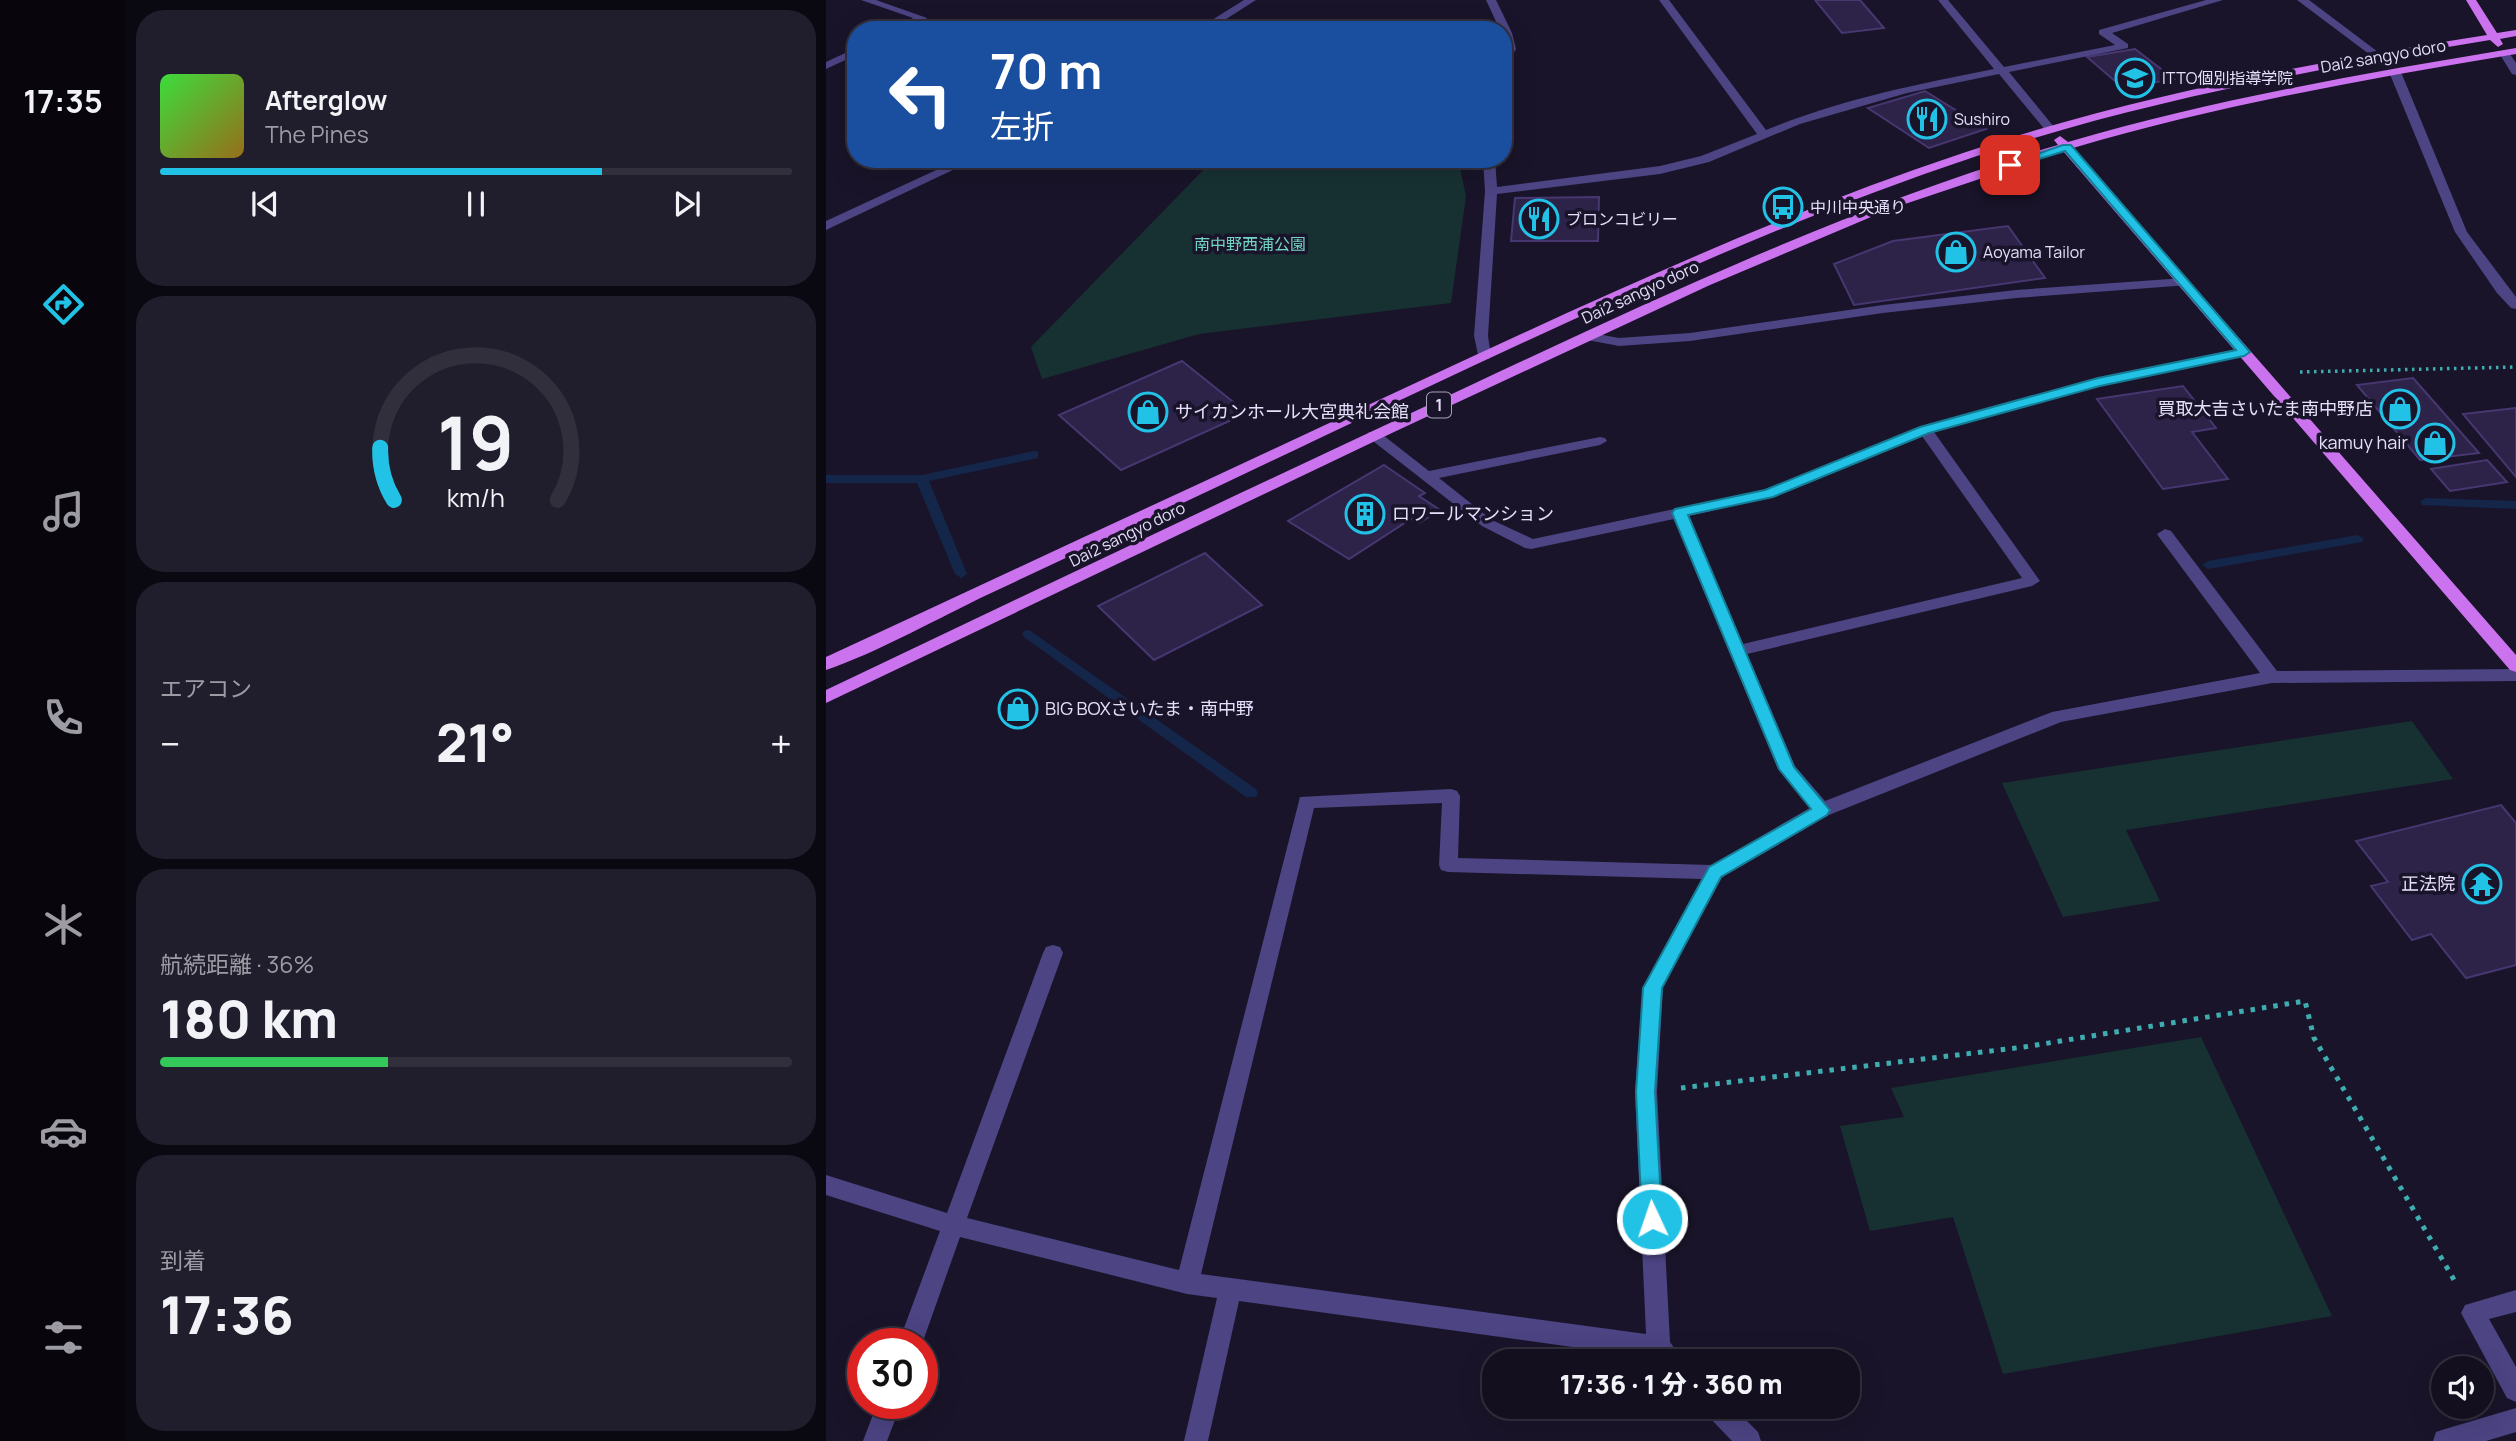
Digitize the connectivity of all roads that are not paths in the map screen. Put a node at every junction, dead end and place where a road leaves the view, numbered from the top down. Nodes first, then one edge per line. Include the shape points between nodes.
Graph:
1 (866, 0) edge
2 (1251, 0) edge
3 (1491, 0) edge
4 (1664, 0) edge
5 (1943, 0) edge
6 (2218, 0) edge
7 (2302, 0) edge
8 (2471, 0) edge
9 (916, 21) edge
10 (1217, 21) edge
11 (1501, 21) edge
12 (2516, 33) edge
13 (2493, 37) junction
14 (2510, 52) edge
15 (2377, 55) junction
16 (847, 56) edge
17 (826, 66) edge
18 (2001, 70) junction
19 (2395, 72) junction
20 (2516, 72) edge
21 (2050, 129) junction
22 (1764, 135) junction
23 (2067, 147) junction
24 (951, 168) edge
25 (1490, 168) edge
26 (1491, 191) junction
27 (826, 226) edge
28 (2184, 282) junction
29 (2516, 305) edge
30 (1587, 336) junction
31 (2244, 352) junction
32 (1484, 356) junction
33 (1925, 430) junction
34 (1374, 435) junction
35 (1600, 441) dead end
36 (1426, 476) junction
37 (1679, 513) junction
38 (2165, 534) dead end
39 (1736, 651) junction
40 (826, 664) edge
41 (2516, 666) edge
42 (2516, 675) edge
43 (2272, 677) junction
44 (826, 697) edge
45 (1822, 810) junction
46 (1715, 872) junction
47 (1053, 953) dead end
48 (826, 1185) edge
49 (954, 1225) junction
50 (1187, 1283) junction
51 (1231, 1287) junction
52 (2516, 1301) edge
53 (916, 1328) edge
54 (1633, 1349) edge
55 (1665, 1349) edge
56 (2516, 1390) edge
57 (883, 1419) edge
58 (1728, 1419) edge
59 (2516, 1420) edge
60 (875, 1441) edge
61 (1196, 1441) edge
62 (1749, 1441) edge
63 (2445, 1441) edge

1 - 9 street via 922,18
2 - 10 street
3 - 11 street
4 - 22 street
5 - 18 street
6 - 18 street via 2103,33 2124,46
7 - 15 street
8 - 13 main road
12 - 13 main road, Dai2 sangyo doro / 1
13 - 14 main road
13 - 15 main road, Dai2 sangyo doro / 1
14 - 19 main road, Dai2 sangyo doro / 1
14 - 20 street
15 - 21 main road, Dai2 sangyo doro / 1 via 2209,89
16 - 17 street
18 - 21 street
18 - 22 street via 1905,90
19 - 23 main road, Dai2 sangyo doro / 1 via 2232,104
19 - 29 street via 2461,232
21 - 23 main road
21 - 32 main road, Dai2 sangyo doro / 1 via 1801,215
22 - 26 street via 1705,159 1660,170
23 - 28 main road
23 - 30 main road, Dai2 sangyo doro / 1 via 1824,230
24 - 27 street
25 - 26 street
26 - 32 street via 1481,336
28 - 30 street via 2003,295 1690,337 1619,342
28 - 31 main road
30 - 34 main road, Dai2 sangyo doro / 1
31 - 33 street via 2098,382
31 - 41 main road
32 - 40 main road, Dai2 sangyo doro / 1
33 - 37 street via 1768,494
33 - 39 street via 2032,581
34 - 36 street
34 - 44 main road, Dai2 sangyo doro / 1
35 - 36 street
36 - 37 street via 1487,523 1531,544
37 - 39 street
38 - 43 street
39 - 45 street via 1787,769
42 - 43 street
43 - 45 street via 2058,716
45 - 46 street
46 - 50 street via 1448,865 1451,796 1306,802
46 - 55 street via 1653,988 1646,1092
47 - 49 street
48 - 49 street
49 - 50 street
49 - 53 street
50 - 51 street
51 - 54 street
51 - 61 street
52 - 56 street via 2473,1312
57 - 60 street
58 - 62 street
59 - 63 street

